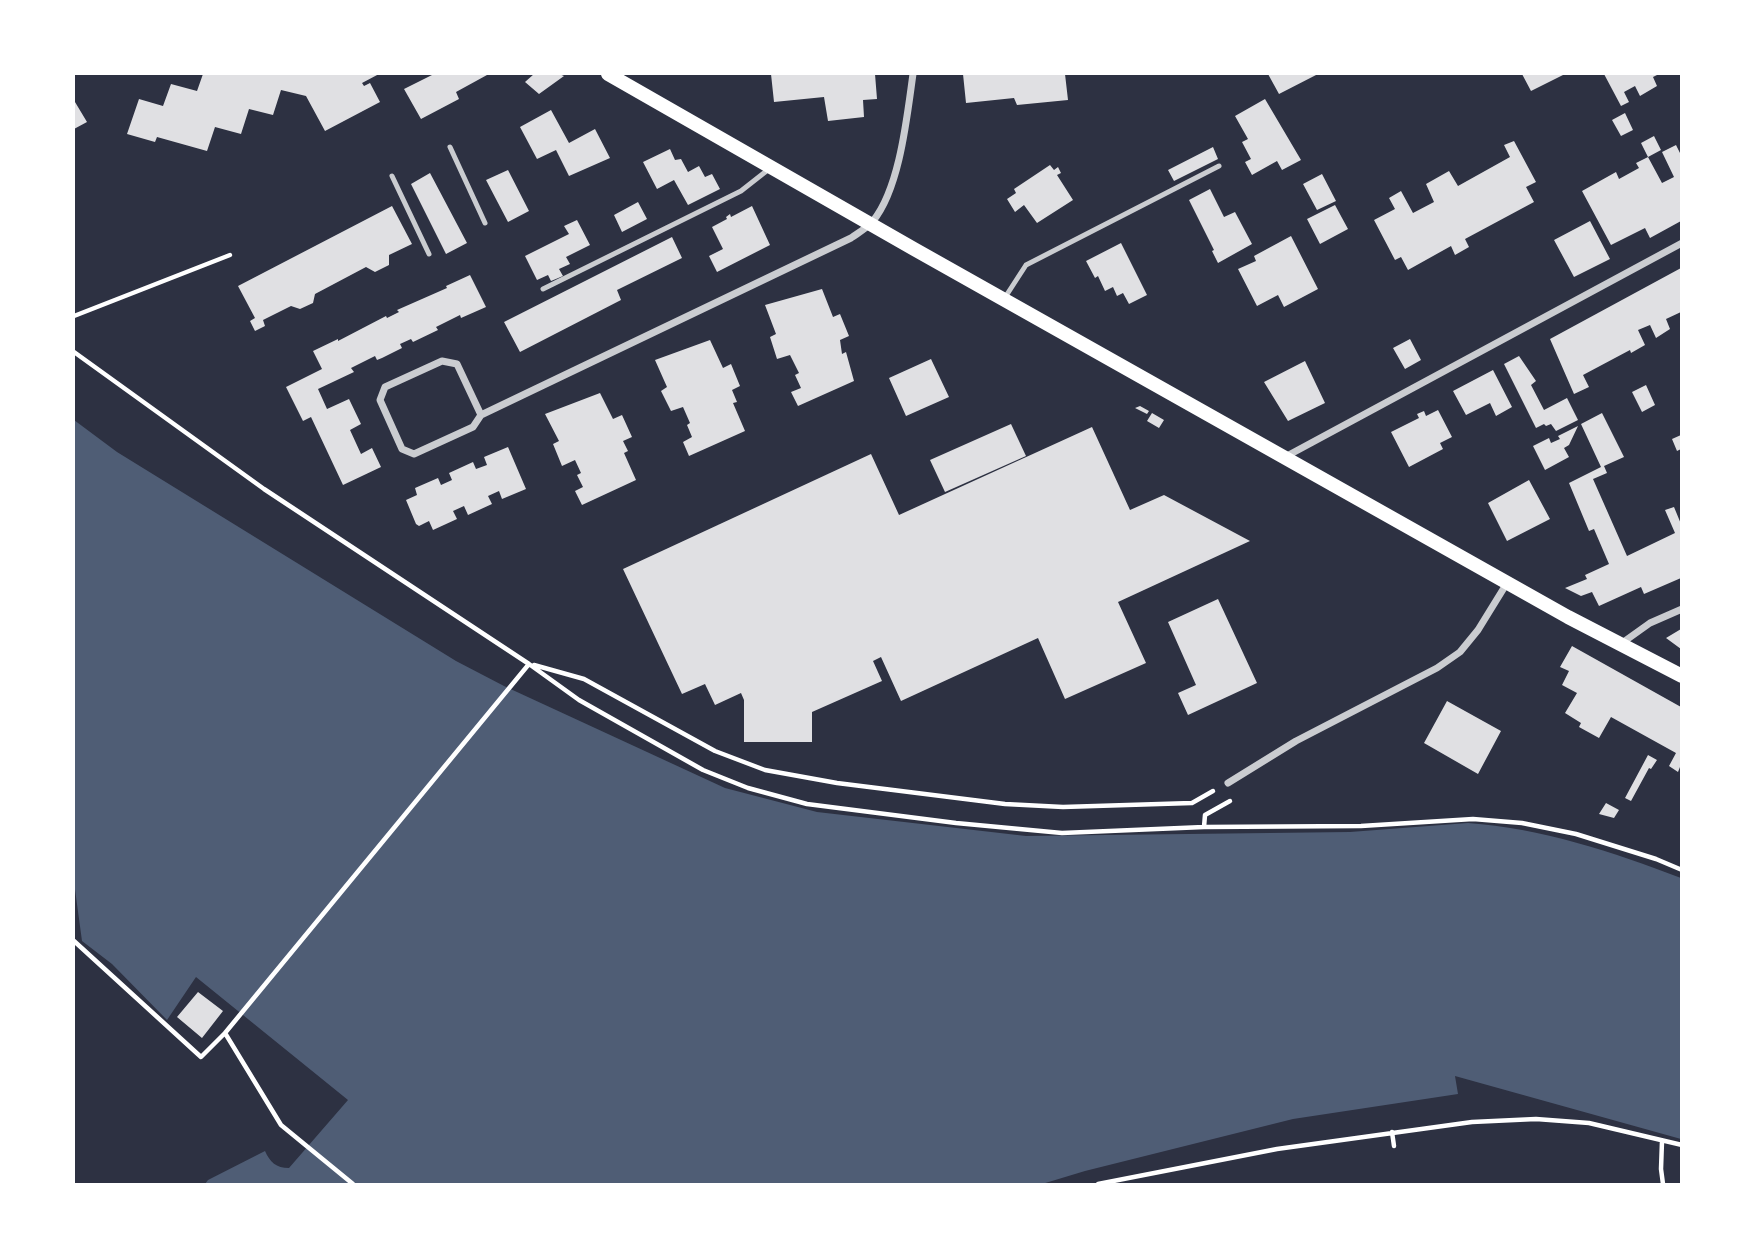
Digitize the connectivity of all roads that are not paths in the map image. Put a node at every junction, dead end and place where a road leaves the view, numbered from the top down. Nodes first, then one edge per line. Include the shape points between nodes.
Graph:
1 (608, 74) edge
2 (913, 74) edge
3 (450, 147) dead end
4 (1219, 166) dead end
5 (771, 167) junction
6 (392, 176) dead end
7 (485, 223) dead end
8 (871, 223) junction
9 (1682, 243) edge
10 (429, 254) dead end
11 (543, 289) dead end
12 (1004, 299) junction
13 (481, 415) junction
14 (1285, 457) junction
15 (1507, 583) junction
16 (1682, 609) edge
17 (1621, 644) junction
18 (1682, 676) edge
19 (1228, 783) road end

1 - 5 main road
2 - 8 street via 887,201
3 - 7 lane
4 - 12 lane via 1026,265
5 - 8 main road
5 - 11 lane via 741,191
6 - 10 lane
8 - 12 main road
8 - 13 street via 851,238
9 - 14 street
12 - 14 main road
13 - 13 street via 457,364 448,360 385,387 381,393 402,449 414,454 473,427
14 - 15 main road
15 - 17 main road
15 - 19 street via 1460,652
16 - 17 street via 1650,623
17 - 18 main road

